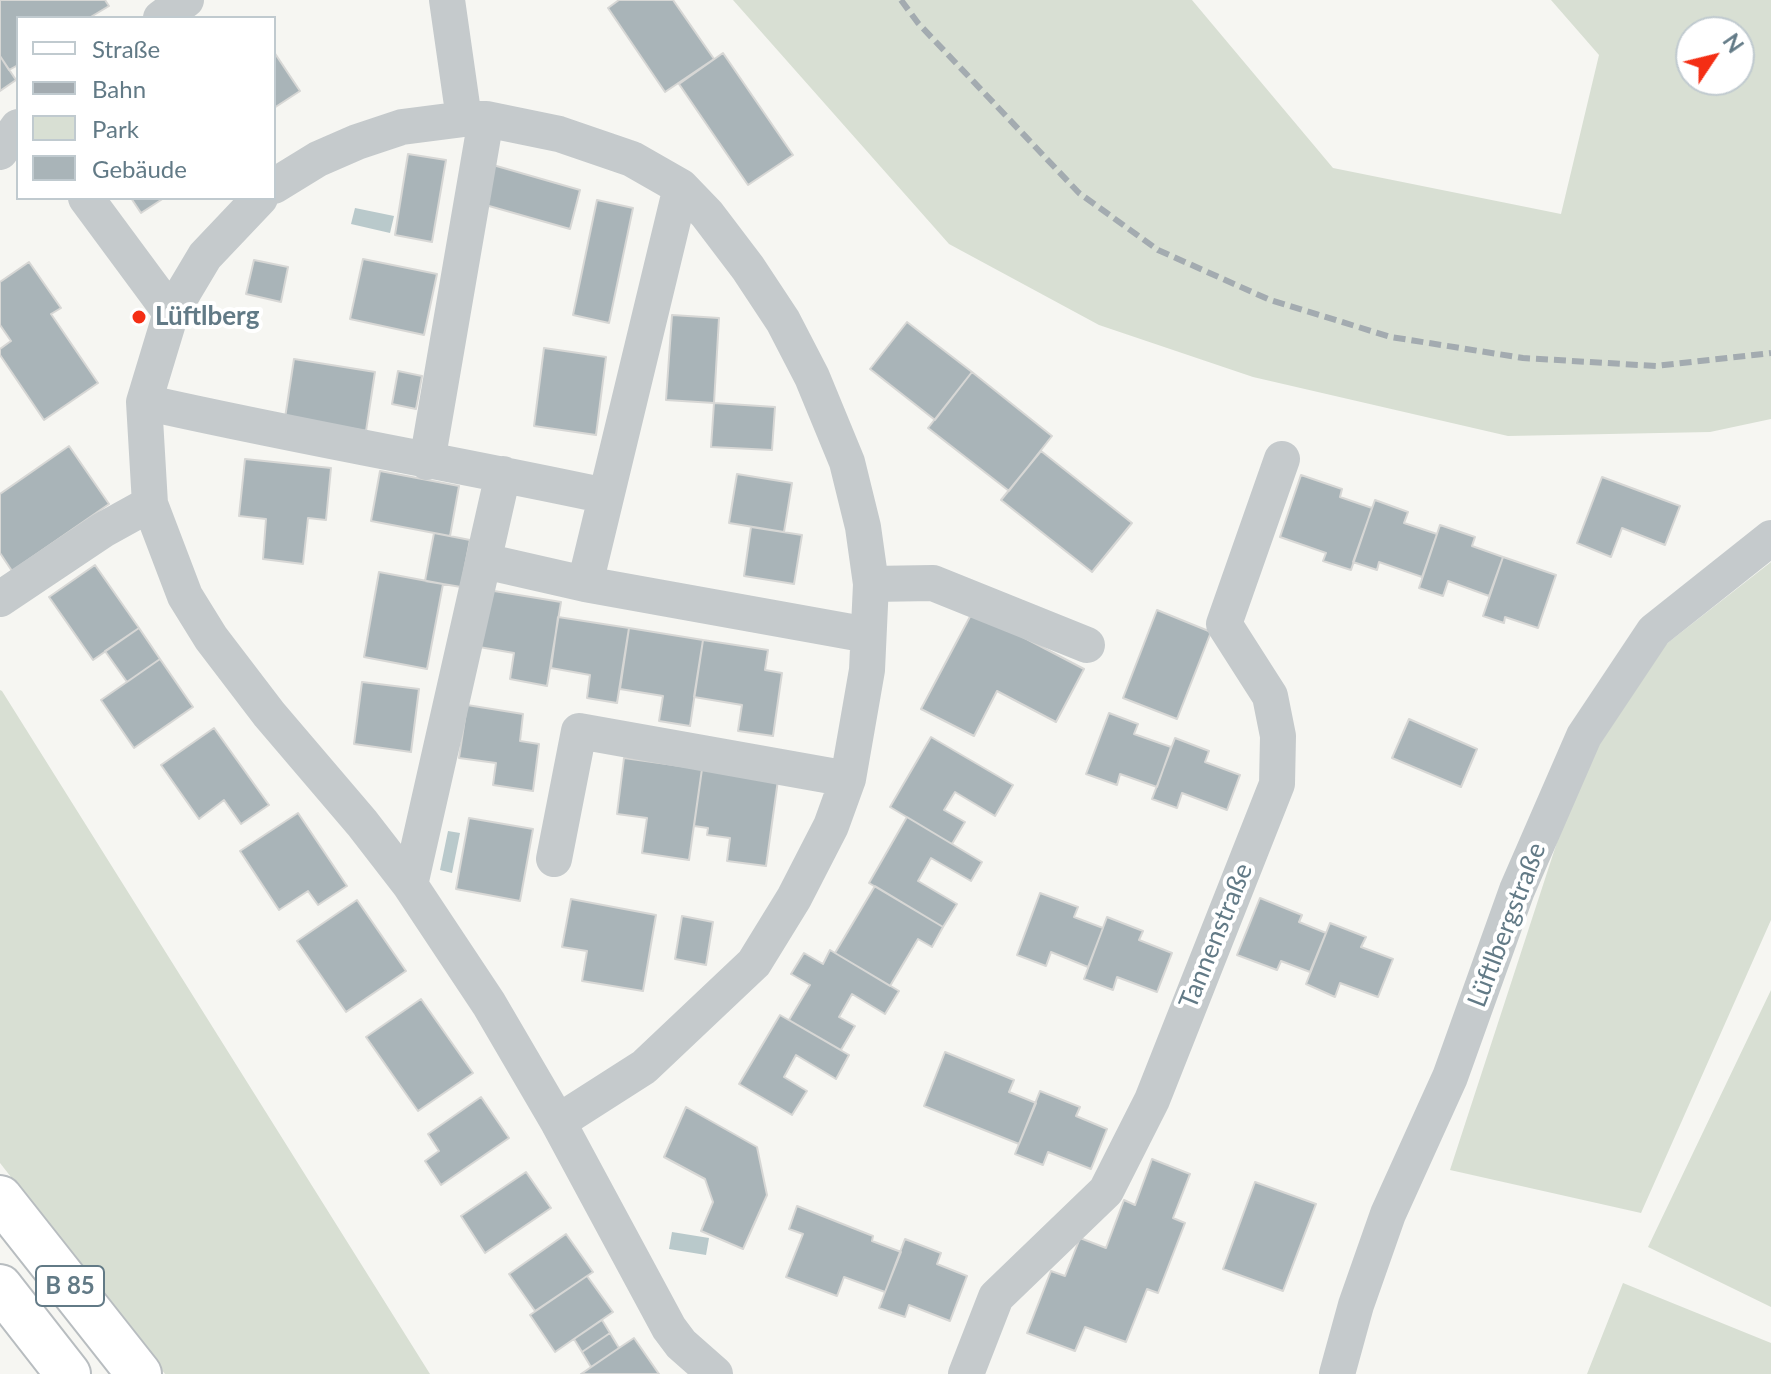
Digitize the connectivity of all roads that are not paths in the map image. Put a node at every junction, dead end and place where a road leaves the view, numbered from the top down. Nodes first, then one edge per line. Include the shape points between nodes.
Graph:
1 (186, 0) edge
2 (447, 0) edge
3 (164, 16) edge
4 (475, 119) junction
5 (16, 130) edge
6 (0, 152) edge
7 (276, 185) edge
8 (681, 187) junction
9 (87, 200) edge
10 (258, 200) edge
11 (171, 313) junction
12 (144, 402) junction
13 (1282, 459) dead end
14 (427, 462) junction
15 (503, 474) junction
16 (606, 496) junction
17 (150, 504) junction
18 (1771, 538) edge
19 (484, 561) junction
20 (585, 584) junction
21 (871, 584) junction
22 (0, 599) edge
23 (868, 635) junction
24 (1087, 645) dead end
25 (848, 779) junction
26 (554, 859) dead end
27 (410, 885) junction
28 (558, 1122) junction
29 (0, 1198) edge
30 (0, 1287) edge
31 (68, 1374) edge
32 (139, 1374) edge
33 (715, 1374) edge
34 (966, 1374) edge
35 (1337, 1374) edge

1 - 3 street
2 - 4 street
4 - 7 street via 402,127 318,159
4 - 8 street via 602,147
4 - 14 street
5 - 6 street
8 - 16 street
8 - 21 street via 748,268 812,377 847,462
9 - 11 street
10 - 11 street via 205,256
11 - 12 street
12 - 14 street
12 - 17 street
13 - 34 street, Tannenstraße via 1224,624 1270,696 1278,736 1277,784 1152,1100 1106,1191 996,1297
14 - 15 street
15 - 16 street
15 - 19 street
16 - 20 street
17 - 22 street
17 - 27 street via 185,596 211,638
18 - 35 street, Lüftlbergstraße via 1654,631 1584,736 1517,890 1450,1077 1388,1214
19 - 20 street
19 - 27 street
20 - 23 street
21 - 23 street
21 - 24 street via 933,583
23 - 25 street
25 - 26 street via 579,731
25 - 28 street via 801,886 754,963 644,1067
27 - 28 street
28 - 33 street via 669,1328
29 - 32 main road, B 85
30 - 31 main road, B 85

